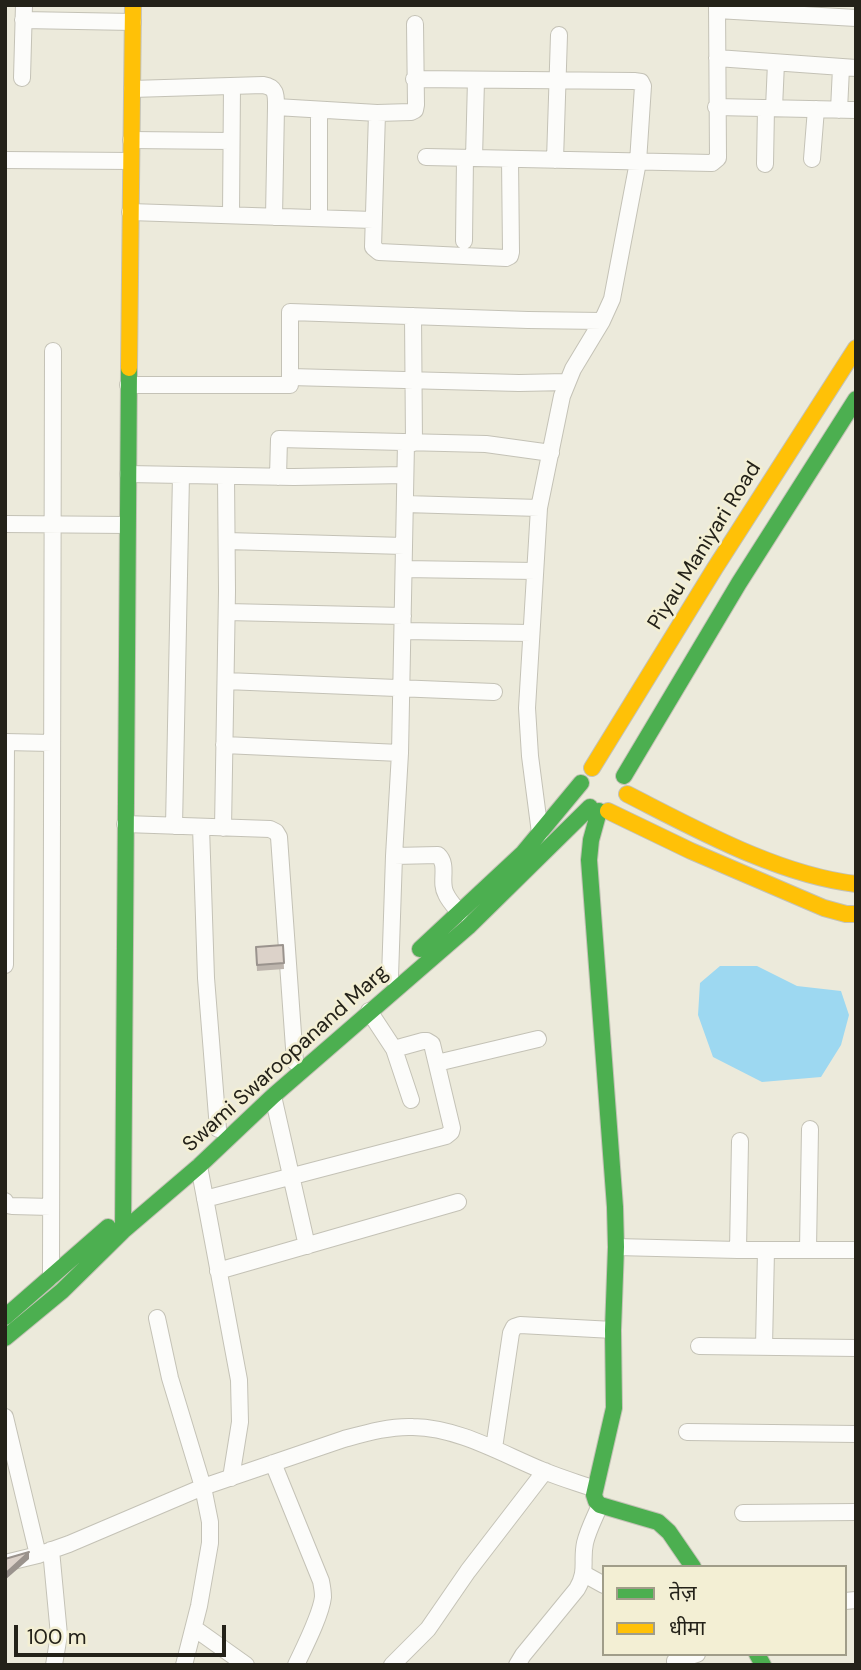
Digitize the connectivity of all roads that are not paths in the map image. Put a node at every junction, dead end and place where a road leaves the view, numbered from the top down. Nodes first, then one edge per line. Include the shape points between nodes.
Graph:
1 (133, 5) edge
2 (717, 8) edge
3 (24, 13) edge
4 (856, 18) edge
5 (133, 22) junction
6 (415, 23) dead end
7 (559, 35) dead end
8 (717, 58) junction
9 (776, 63) junction
10 (848, 68) edge
11 (22, 79) dead end
12 (414, 79) junction
13 (476, 80) junction
14 (558, 81) junction
15 (232, 86) junction
16 (132, 89) junction
17 (276, 107) junction
18 (716, 107) junction
19 (770, 108) junction
20 (816, 109) junction
21 (319, 110) junction
22 (848, 110) edge
23 (377, 113) junction
24 (131, 140) junction
25 (231, 141) junction
26 (426, 157) dead end
27 (469, 158) junction
28 (510, 159) junction
29 (812, 159) dead end
30 (5, 160) edge
31 (555, 160) junction
32 (131, 161) junction
33 (638, 162) junction
34 (765, 164) dead end
35 (130, 212) junction
36 (231, 215) junction
37 (274, 217) junction
38 (319, 218) junction
39 (373, 220) junction
40 (464, 241) dead end
41 (413, 316) junction
42 (602, 321) junction
43 (856, 348) edge
44 (53, 351) dead end
45 (290, 377) junction
46 (414, 380) junction
47 (567, 382) junction
48 (128, 385) junction
49 (856, 399) edge
50 (410, 443) junction
51 (551, 453) junction
52 (128, 474) junction
53 (181, 475) junction
54 (405, 475) junction
55 (226, 476) junction
56 (278, 477) junction
57 (405, 504) junction
58 (539, 508) junction
59 (5, 524) edge
60 (52, 524) junction
61 (127, 525) junction
62 (227, 541) junction
63 (404, 545) junction
64 (404, 569) junction
65 (535, 571) junction
66 (227, 612) junction
67 (403, 623) junction
68 (531, 634) junction
69 (226, 681) junction
70 (402, 688) junction
71 (494, 692) dead end
72 (6, 742) edge
73 (52, 743) junction
74 (224, 745) junction
75 (400, 753) junction
76 (592, 768) junction
77 (624, 776) junction
78 (581, 783) junction
79 (627, 794) junction
80 (599, 810) junction
81 (125, 824) junction
82 (174, 826) junction
83 (201, 827) junction
84 (223, 828) junction
85 (540, 833) junction
86 (394, 856) junction
87 (856, 884) edge
88 (460, 913) junction
89 (856, 914) edge
90 (5, 965) edge
91 (390, 977) junction
92 (369, 1011) junction
93 (538, 1039) dead end
94 (394, 1049) junction
95 (295, 1062) junction
96 (437, 1063) junction
97 (273, 1096) junction
98 (411, 1100) dead end
99 (218, 1129) junction
100 (810, 1129) dead end
101 (740, 1141) dead end
102 (200, 1166) junction
103 (293, 1177) junction
104 (205, 1199) junction
105 (5, 1201) edge
106 (458, 1202) dead end
107 (51, 1207) junction
108 (123, 1222) junction
109 (307, 1245) junction
110 (616, 1247) junction
111 (808, 1249) junction
112 (738, 1250) junction
113 (766, 1250) junction
114 (856, 1250) edge
115 (218, 1271) junction
116 (51, 1277) junction
117 (5, 1317) edge
118 (157, 1318) dead end
119 (613, 1330) junction
120 (5, 1338) edge
121 (699, 1346) dead end
122 (764, 1347) junction
123 (856, 1348) edge
124 (5, 1417) edge
125 (687, 1432) dead end
126 (856, 1434) edge
127 (494, 1448) junction
128 (273, 1463) junction
129 (545, 1471) junction
130 (231, 1478) junction
131 (203, 1487) junction
132 (597, 1497) junction
133 (856, 1512) edge
134 (743, 1513) dead end
135 (44, 1552) junction
136 (5, 1563) edge
137 (692, 1565) edge
138 (584, 1574) junction
139 (602, 1584) edge
140 (194, 1628) junction
141 (54, 1665) edge
142 (184, 1665) edge
143 (246, 1665) edge
144 (296, 1665) edge
145 (392, 1665) edge
146 (517, 1665) edge

1 - 5 street
2 - 4 street
2 - 8 street
3 - 5 street
3 - 11 street
5 - 16 street
6 - 12 street
7 - 14 street
8 - 9 street
8 - 18 street
9 - 10 street
9 - 19 street
10 - 22 street
12 - 13 street
12 - 23 street via 415,110
13 - 14 street
13 - 27 street
14 - 31 street
14 - 33 street via 641,82
15 - 16 street
15 - 17 street via 269,86 276,93
15 - 25 street
16 - 24 street
17 - 21 street
17 - 37 street
18 - 19 street
18 - 33 street via 716,161
19 - 20 street
19 - 34 street
20 - 22 street
20 - 29 street
21 - 23 street
21 - 38 street
23 - 39 street
24 - 25 street
24 - 32 street
25 - 36 street
26 - 27 street
27 - 28 street
27 - 40 street
28 - 31 street
28 - 39 street via 511,251 506,258 379,253 373,247
30 - 32 street
31 - 33 street
32 - 35 street
33 - 42 street via 612,299
35 - 36 street
35 - 48 street
36 - 37 street
37 - 38 street
38 - 39 street
41 - 42 street
41 - 45 street via 290,312
41 - 46 street
42 - 47 street
43 - 76 street, Piyau Maniyari Road
44 - 60 street
45 - 46 street
45 - 48 street via 290,385
46 - 47 street
46 - 50 street
47 - 51 street
48 - 52 street
49 - 77 street via 738,583
50 - 51 street via 486,444
50 - 54 street
50 - 56 street via 279,439
51 - 58 street
52 - 53 street
52 - 61 street
53 - 55 street
53 - 82 street
54 - 56 street
54 - 57 street
55 - 56 street
55 - 62 street
57 - 58 street
57 - 63 street
58 - 65 street
59 - 60 street
60 - 61 street
60 - 73 street
61 - 81 street
62 - 63 street
62 - 66 street
63 - 64 street
64 - 65 street
64 - 67 street
65 - 68 street
66 - 67 street
66 - 69 street
67 - 68 street
67 - 70 street
68 - 85 street via 527,708
69 - 70 street
69 - 74 street
70 - 71 street
70 - 75 street
72 - 73 street
72 - 90 street
73 - 107 street
74 - 75 street
74 - 84 street
75 - 86 street
76 - 77 street via 610,765
76 - 78 street
77 - 79 street
78 - 80 street via 584,800
78 - 85 street, Swami Swaroopanand Marg
79 - 80 street via 616,808
79 - 87 street via 804,874
80 - 89 street via 824,908
80 - 92 street, Swami Swaroopanand Marg
80 - 110 street via 589,860
81 - 82 street
81 - 108 street
82 - 83 street
83 - 84 street
83 - 99 street
84 - 95 street via 270,829 279,837
85 - 88 street, Swami Swaroopanand Marg
86 - 88 street via 441,857 445,894
86 - 91 street
88 - 91 street, Swami Swaroopanand Marg
91 - 95 street, Swami Swaroopanand Marg
92 - 94 street
92 - 97 street, Swami Swaroopanand Marg
93 - 96 street
94 - 96 street via 427,1041
94 - 98 street
95 - 99 street, Swami Swaroopanand Marg
96 - 103 street via 452,1128 446,1136
97 - 102 street, Swami Swaroopanand Marg
97 - 103 street
99 - 108 street, Swami Swaroopanand Marg
100 - 111 street
101 - 112 street
102 - 104 street
102 - 108 street, Swami Swaroopanand Marg
103 - 104 street
103 - 109 street
104 - 115 street
105 - 107 street via 12,1206
106 - 109 street
107 - 116 street
108 - 116 street, Swami Swaroopanand Marg
108 - 120 street, Swami Swaroopanand Marg via 62,1291
109 - 115 street
110 - 112 street
110 - 119 street
111 - 113 street
111 - 114 street
112 - 113 street
113 - 122 street
115 - 130 street via 240,1395
116 - 117 street, Swami Swaroopanand Marg
118 - 131 street
119 - 127 street via 514,1327
119 - 132 street via 614,1408
121 - 122 street
122 - 123 street
124 - 135 street
125 - 126 street
127 - 128 street via 445,1432 410,1427 366,1433
127 - 129 street
128 - 130 street
128 - 144 street via 323,1592
129 - 132 street
129 - 145 street via 428,1629
130 - 131 street
131 - 135 street
131 - 140 street via 210,1543
132 - 137 street via 658,1522
132 - 138 street via 585,1542
133 - 134 street
135 - 136 street
135 - 141 street via 59,1635
138 - 139 street
138 - 146 street
140 - 142 street
140 - 143 street

